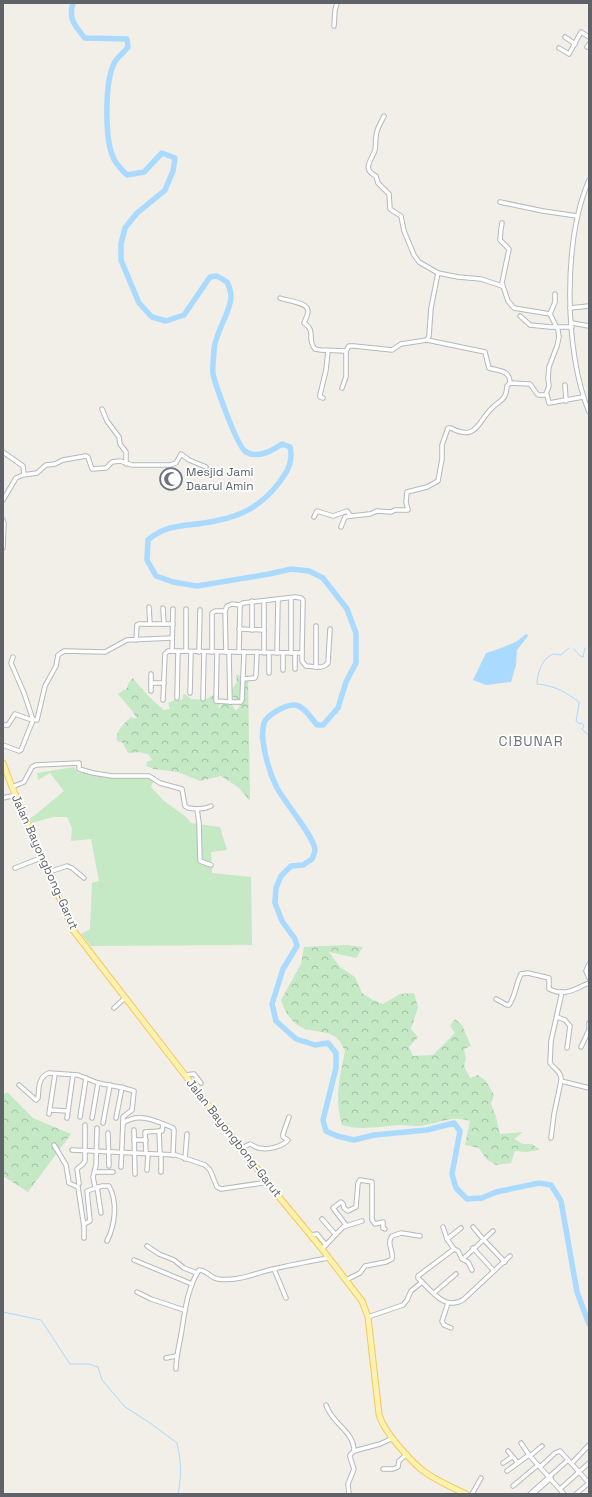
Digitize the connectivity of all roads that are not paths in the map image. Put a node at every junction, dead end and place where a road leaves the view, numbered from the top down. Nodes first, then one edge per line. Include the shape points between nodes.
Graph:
1 (337, 3) edge
2 (334, 26) dead end
3 (565, 37) dead end
4 (589, 37) edge
5 (575, 44) junction
6 (559, 48) dead end
7 (384, 116) dead end
8 (589, 180) edge
9 (500, 202) dead end
10 (577, 216) junction
11 (502, 223) dead end
12 (438, 272) junction
13 (502, 286) junction
14 (555, 294) dead end
15 (280, 298) dead end
16 (589, 306) edge
17 (570, 308) junction
18 (550, 314) junction
19 (520, 316) dead end
20 (572, 325) junction
21 (589, 326) edge
22 (557, 327) junction
23 (427, 340) junction
24 (328, 351) junction
25 (346, 351) junction
26 (510, 383) junction
27 (565, 385) dead end
28 (342, 388) dead end
29 (546, 394) junction
30 (323, 398) dead end
31 (583, 398) junction
32 (566, 401) junction
33 (102, 409) dead end
34 (589, 412) edge
35 (3, 452) edge
36 (126, 464) junction
37 (206, 467) dead end
38 (24, 474) junction
39 (3, 500) edge
40 (351, 516) junction
41 (314, 517) dead end
42 (3, 520) edge
43 (341, 527) dead end
44 (3, 548) edge
45 (291, 599) junction
46 (278, 600) junction
47 (252, 601) junction
48 (264, 601) junction
49 (240, 605) junction
50 (149, 607) dead end
51 (163, 608) dead end
52 (173, 609) dead end
53 (186, 610) dead end
54 (200, 610) dead end
55 (225, 611) junction
56 (150, 624) junction
57 (164, 624) junction
58 (173, 624) junction
59 (316, 626) dead end
60 (239, 629) junction
61 (330, 629) dead end
62 (252, 630) junction
63 (264, 630) junction
64 (172, 638) junction
65 (136, 640) junction
66 (172, 651) junction
67 (178, 651) junction
68 (189, 652) junction
69 (202, 652) junction
70 (214, 652) junction
71 (228, 652) junction
72 (239, 652) junction
73 (244, 652) junction
74 (257, 652) junction
75 (264, 652) junction
76 (269, 653) junction
77 (278, 653) junction
78 (283, 653) junction
79 (291, 653) junction
80 (295, 653) junction
81 (302, 653) junction
82 (13, 657) dead end
83 (316, 667) junction
84 (296, 669) dead end
85 (283, 670) dead end
86 (269, 673) dead end
87 (151, 674) dead end
88 (243, 678) junction
89 (151, 683) junction
90 (164, 683) junction
91 (151, 691) dead end
92 (190, 694) dead end
93 (177, 698) dead end
94 (203, 699) dead end
95 (163, 700) dead end
96 (230, 702) junction
97 (33, 720) junction
98 (3, 725) edge
99 (3, 746) edge
100 (3, 763) edge
101 (12, 787) junction
102 (16, 795) junction
103 (3, 798) edge
104 (211, 806) dead end
105 (197, 809) junction
106 (43, 857) junction
107 (211, 865) dead end
108 (15, 868) dead end
109 (49, 872) junction
110 (84, 878) dead end
111 (589, 964) edge
112 (589, 978) edge
113 (589, 984) edge
114 (562, 992) junction
115 (125, 998) junction
116 (496, 999) dead end
117 (114, 1008) dead end
118 (557, 1017) junction
119 (589, 1022) edge
120 (589, 1029) edge
121 (581, 1047) dead end
122 (567, 1048) dead end
123 (55, 1074) junction
124 (73, 1075) junction
125 (185, 1075) junction
126 (86, 1078) junction
127 (561, 1081) junction
128 (98, 1083) junction
129 (201, 1083) dead end
130 (19, 1085) dead end
131 (110, 1085) junction
132 (122, 1088) junction
133 (589, 1088) edge
134 (68, 1111) junction
135 (80, 1117) dead end
136 (289, 1117) dead end
137 (66, 1118) dead end
138 (92, 1118) dead end
139 (116, 1118) dead end
140 (123, 1122) junction
141 (103, 1123) dead end
142 (163, 1124) junction
143 (85, 1125) dead end
144 (97, 1128) dead end
145 (134, 1130) dead end
146 (159, 1131) junction
147 (108, 1133) dead end
148 (187, 1134) dead end
149 (551, 1138) dead end
150 (134, 1140) junction
151 (146, 1140) junction
152 (54, 1145) dead end
153 (242, 1148) junction
154 (72, 1150) dead end
155 (85, 1151) junction
156 (97, 1151) junction
157 (108, 1152) junction
158 (122, 1153) junction
159 (134, 1153) junction
160 (147, 1154) junction
161 (160, 1154) junction
162 (173, 1155) junction
163 (185, 1159) junction
164 (108, 1166) dead end
165 (121, 1167) dead end
166 (147, 1170) dead end
167 (95, 1172) junction
168 (112, 1172) dead end
169 (161, 1172) dead end
170 (135, 1174) dead end
171 (269, 1182) junction
172 (79, 1184) dead end
173 (96, 1187) junction
174 (101, 1213) dead end
175 (322, 1219) dead end
176 (362, 1221) dead end
177 (84, 1224) junction
178 (346, 1225) junction
179 (443, 1227) dead end
180 (474, 1227) dead end
181 (461, 1228) dead end
182 (385, 1229) dead end
183 (493, 1231) dead end
184 (335, 1234) junction
185 (420, 1236) dead end
186 (84, 1238) dead end
187 (447, 1239) junction
188 (483, 1239) junction
189 (106, 1241) dead end
190 (147, 1246) dead end
191 (324, 1247) junction
192 (473, 1248) junction
193 (454, 1249) junction
194 (510, 1256) dead end
195 (465, 1257) dead end
196 (328, 1258) junction
197 (134, 1260) dead end
198 (505, 1262) junction
199 (274, 1269) junction
200 (472, 1270) dead end
201 (494, 1271) junction
202 (197, 1273) junction
203 (456, 1274) dead end
204 (346, 1280) junction
205 (422, 1282) junction
206 (192, 1284) junction
207 (137, 1292) dead end
208 (434, 1293) junction
209 (286, 1298) dead end
210 (448, 1304) junction
211 (184, 1310) junction
212 (368, 1317) junction
213 (451, 1328) dead end
214 (176, 1356) junction
215 (166, 1358) dead end
216 (176, 1369) dead end
217 (326, 1405) dead end
218 (392, 1438) junction
219 (521, 1444) dead end
220 (589, 1445) edge
221 (542, 1446) dead end
222 (354, 1451) junction
223 (508, 1451) dead end
224 (407, 1454) junction
225 (529, 1455) junction
226 (512, 1457) junction
227 (570, 1461) junction
228 (503, 1463) dead end
229 (518, 1463) junction
230 (589, 1463) edge
231 (539, 1466) junction
232 (383, 1470) dead end
233 (507, 1471) dead end
234 (579, 1472) junction
235 (481, 1478) dead end
236 (549, 1478) junction
237 (589, 1483) edge
238 (513, 1486) dead end
239 (560, 1489) junction
240 (534, 1492) edge
241 (349, 1494) edge
242 (466, 1494) edge
243 (472, 1494) edge
244 (530, 1494) edge
245 (564, 1494) edge
246 (576, 1494) edge

1 - 2 street
3 - 5 street
4 - 5 street via 582,32
5 - 6 street via 569,54
7 - 12 street via 378,127 375,148 368,162 370,174 376,176 378,183 389,194 390,209 401,216 402,227 417,260
8 - 10 street
9 - 10 street
10 - 17 street via 569,288
11 - 13 street via 500,240 509,248
12 - 13 street via 458,278 480,279
12 - 23 street
13 - 18 street via 513,308
14 - 18 street
15 - 24 street via 304,304 308,312 304,323 310,328 313,347
16 - 17 street
17 - 20 street
18 - 22 street
19 - 22 street via 530,325
20 - 21 street
20 - 22 street
20 - 31 street via 574,358
22 - 29 street via 559,340 548,368 549,386
23 - 25 street via 401,344 392,350 349,346
23 - 26 street via 485,352 489,368 507,373
24 - 25 street
24 - 30 street via 320,394
25 - 28 street via 346,377
26 - 29 street via 530,384 538,395
26 - 40 street via 502,400 492,407 478,427 464,433 448,428 442,445 438,481 407,492 408,510 377,511
27 - 32 street
29 - 32 street via 549,403
31 - 32 street
31 - 34 street
33 - 36 street via 126,452
35 - 38 street via 22,466
36 - 37 street via 176,464 181,454 188,460
36 - 38 street via 114,461 106,468 92,469 86,456 46,465 37,473
38 - 39 street via 16,478
40 - 41 street via 347,511 332,516 317,510
40 - 43 street via 345,517
42 - 44 street
45 - 46 street
45 - 79 street
45 - 81 street via 295,597 303,600
46 - 48 street
46 - 77 street
47 - 48 street
47 - 49 street
47 - 62 street
48 - 63 street
49 - 55 street via 227,606
49 - 60 street
50 - 56 street
51 - 57 street
52 - 58 street
53 - 68 street
54 - 69 street
55 - 70 street via 212,613
55 - 71 street
56 - 57 street
56 - 65 street via 137,626
57 - 58 street
58 - 64 street
59 - 83 street
60 - 62 street
60 - 72 street
61 - 83 street via 328,663 326,666
62 - 63 street
63 - 75 street
64 - 65 street
64 - 66 street
65 - 97 street via 127,640 105,652 64,651 58,655 56,666 45,686 37,720
66 - 67 street
66 - 90 street via 165,654
67 - 68 street
67 - 93 street
68 - 69 street
68 - 92 street
69 - 70 street
69 - 94 street
70 - 71 street
70 - 96 street via 216,701
71 - 72 street
71 - 96 street
72 - 73 street
73 - 74 street
73 - 88 street
74 - 75 street
74 - 88 street via 255,678
75 - 76 street
76 - 77 street
76 - 86 street
77 - 78 street
78 - 79 street
78 - 85 street
79 - 80 street
80 - 81 street
80 - 84 street
81 - 83 street via 304,665
82 - 97 street via 11,666
87 - 89 street
88 - 96 street via 241,702
89 - 90 street
89 - 91 street
90 - 95 street
97 - 98 street via 15,714 8,725
97 - 99 street via 22,750
100 - 101 main road, Jalan Bayongbong-Garut
101 - 102 main road, Jalan Bayongbong-Garut
101 - 105 street via 24,782 34,765 78,763 79,769 93,774 151,777 160,783 182,789 185,806
102 - 103 street
102 - 106 main road, Jalan Bayongbong-Garut
104 - 105 street
105 - 107 street via 200,823 200,861
106 - 108 street
106 - 109 main road, Jalan Bayongbong-Garut
109 - 110 street via 69,866
109 - 115 main road, Jalan Bayongbong-Garut via 73,930
111 - 112 street via 586,971
113 - 114 street
114 - 116 street via 549,989 549,978 527,973 520,975 509,1005
114 - 118 street
115 - 117 street
115 - 125 main road, Jalan Bayongbong-Garut
118 - 122 street via 565,1020 570,1026
118 - 127 street via 549,1059 561,1076
119 - 120 street
120 - 121 street
123 - 124 street
123 - 130 street via 46,1074 41,1079 36,1100
123 - 134 street via 49,1112
124 - 126 street
124 - 134 street
125 - 129 street via 194,1074
125 - 153 main road, Jalan Bayongbong-Garut
126 - 128 street
126 - 135 street
127 - 133 street
127 - 149 street
128 - 131 street
128 - 138 street
131 - 132 street
131 - 141 street
132 - 139 street
132 - 140 street via 135,1092 132,1111 124,1117
134 - 137 street
136 - 153 street via 283,1134 288,1140 285,1142 274,1148 258,1148 250,1144
140 - 142 street via 137,1117
140 - 158 street
142 - 146 street via 162,1131
142 - 162 street via 174,1129
143 - 155 street
144 - 156 street
145 - 150 street
146 - 151 street via 146,1131
146 - 161 street
147 - 157 street
148 - 163 street
150 - 151 street
150 - 159 street
151 - 160 street
152 - 177 street via 66,1166 69,1184 78,1187
153 - 171 main road, Jalan Bayongbong-Garut
154 - 155 street
155 - 156 street
155 - 172 street via 84,1162 77,1169
156 - 157 street
156 - 167 street
157 - 158 street
157 - 164 street
158 - 159 street
158 - 165 street
159 - 160 street
159 - 170 street
160 - 161 street
160 - 166 street
161 - 162 street
161 - 169 street
162 - 163 street
163 - 171 street via 207,1167 217,1187 221,1189
167 - 168 street
167 - 173 street via 93,1177
171 - 191 main road, Jalan Bayongbong-Garut via 311,1235
173 - 174 street
173 - 177 street via 86,1191 90,1221
173 - 189 street via 109,1186 112,1196 114,1221
175 - 184 street
176 - 178 street
177 - 186 street
178 - 182 street via 333,1208 341,1202 348,1211 356,1207 360,1180 372,1182 372,1220 375,1224 382,1222
178 - 184 street
179 - 187 street
180 - 188 street
181 - 187 street
183 - 188 street
184 - 191 street
185 - 204 street via 401,1233 392,1236 392,1259 366,1266 360,1273
187 - 193 street
188 - 192 street
188 - 198 street
190 - 202 street
191 - 196 main road, Jalan Bayongbong-Garut
192 - 195 street
192 - 201 street
193 - 200 street via 468,1262
193 - 205 street via 418,1276
194 - 198 street
196 - 199 street
196 - 204 main road, Jalan Bayongbong-Garut
197 - 206 street
198 - 201 street
199 - 202 street via 245,1277 218,1279 200,1270
199 - 209 street
201 - 210 street via 462,1300
202 - 206 street
203 - 208 street
204 - 212 main road, Jalan Bayongbong-Garut via 362,1301
205 - 208 street
205 - 212 street via 411,1291 403,1305
206 - 211 street
207 - 211 street
208 - 210 street
210 - 213 street via 442,1321
211 - 214 street
212 - 218 main road, Jalan Bayongbong-Garut via 380,1420
214 - 215 street
214 - 216 street
217 - 222 street via 334,1420 353,1442
218 - 222 street
218 - 224 main road, Jalan Bayongbong-Garut
219 - 225 street
220 - 227 street
221 - 225 street
222 - 241 street via 350,1456 354,1469 348,1484
223 - 226 street
224 - 232 street via 399,1461 398,1468
224 - 242 main road, Jalan Bayongbong-Garut via 422,1470
225 - 229 street
225 - 231 street
226 - 228 street
226 - 229 street
227 - 231 street via 558,1451
227 - 234 street
227 - 236 street
229 - 233 street
230 - 234 street
231 - 236 street
231 - 238 street
234 - 237 street
234 - 239 street
235 - 243 street
236 - 239 street
236 - 240 street
237 - 246 street
239 - 245 street
240 - 244 street

